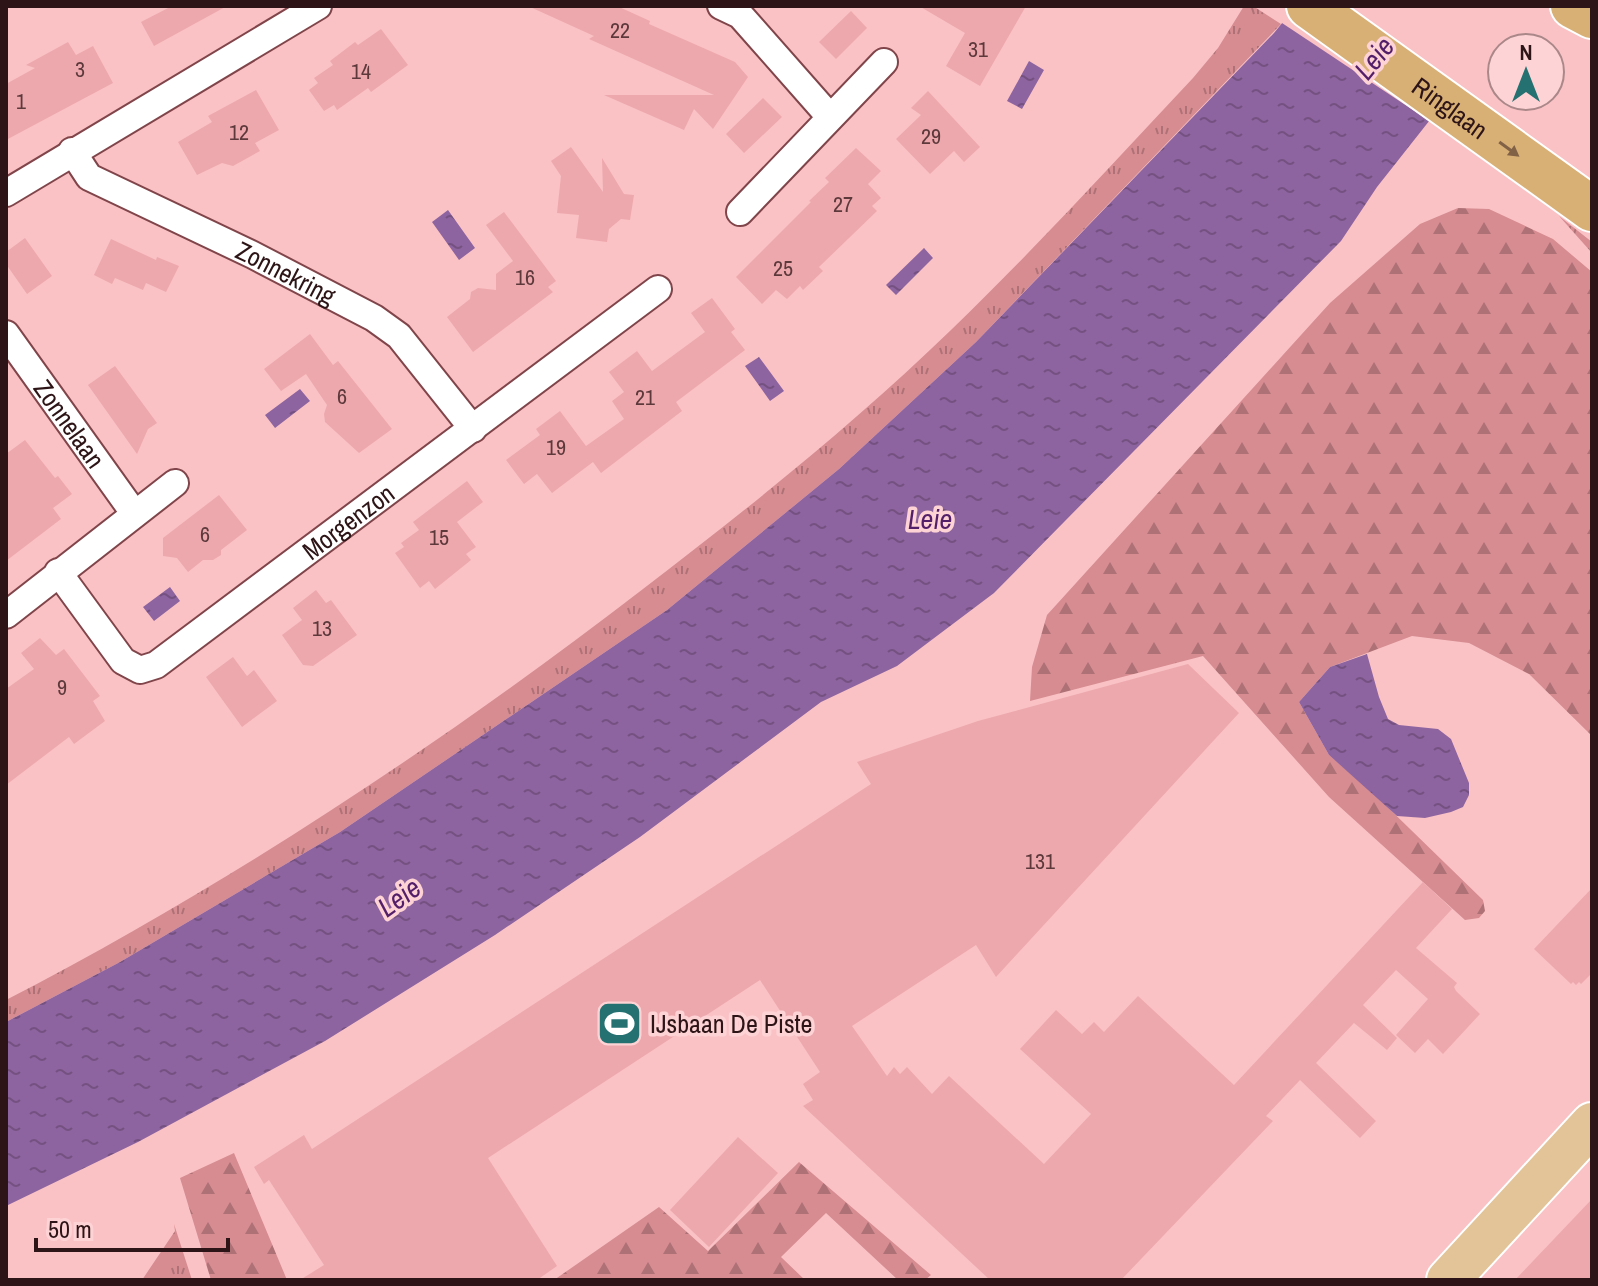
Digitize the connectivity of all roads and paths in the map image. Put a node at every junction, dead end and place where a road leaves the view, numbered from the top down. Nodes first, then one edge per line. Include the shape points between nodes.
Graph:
1 (318, 6) edge
2 (721, 6) edge
3 (1309, 6) edge
4 (1573, 6) edge
5 (1592, 16) edge
6 (884, 62) dead end
7 (830, 117) junction
8 (72, 151) junction
9 (6, 193) edge
10 (1592, 209) edge
11 (740, 212) dead end
12 (658, 289) dead end
13 (6, 334) edge
14 (473, 429) junction
15 (175, 483) dead end
16 (134, 513) junction
17 (58, 572) junction
18 (6, 615) edge
19 (1592, 1124) edge
20 (1448, 1280) edge

1 - 8 street
2 - 7 street via 740,15
3 -> 10 highway, Ringlaan
4 - 5 highway
6 - 7 street
7 - 11 street
8 - 9 street
8 - 14 street, Zonnekring via 89,177 374,318 399,336
12 - 14 street, Morgenzon
13 - 16 street, Zonnelaan
14 - 17 street, Morgenzon via 156,665 140,670 123,661
15 - 16 street
16 - 17 street
17 - 18 street
19 - 20 main road

